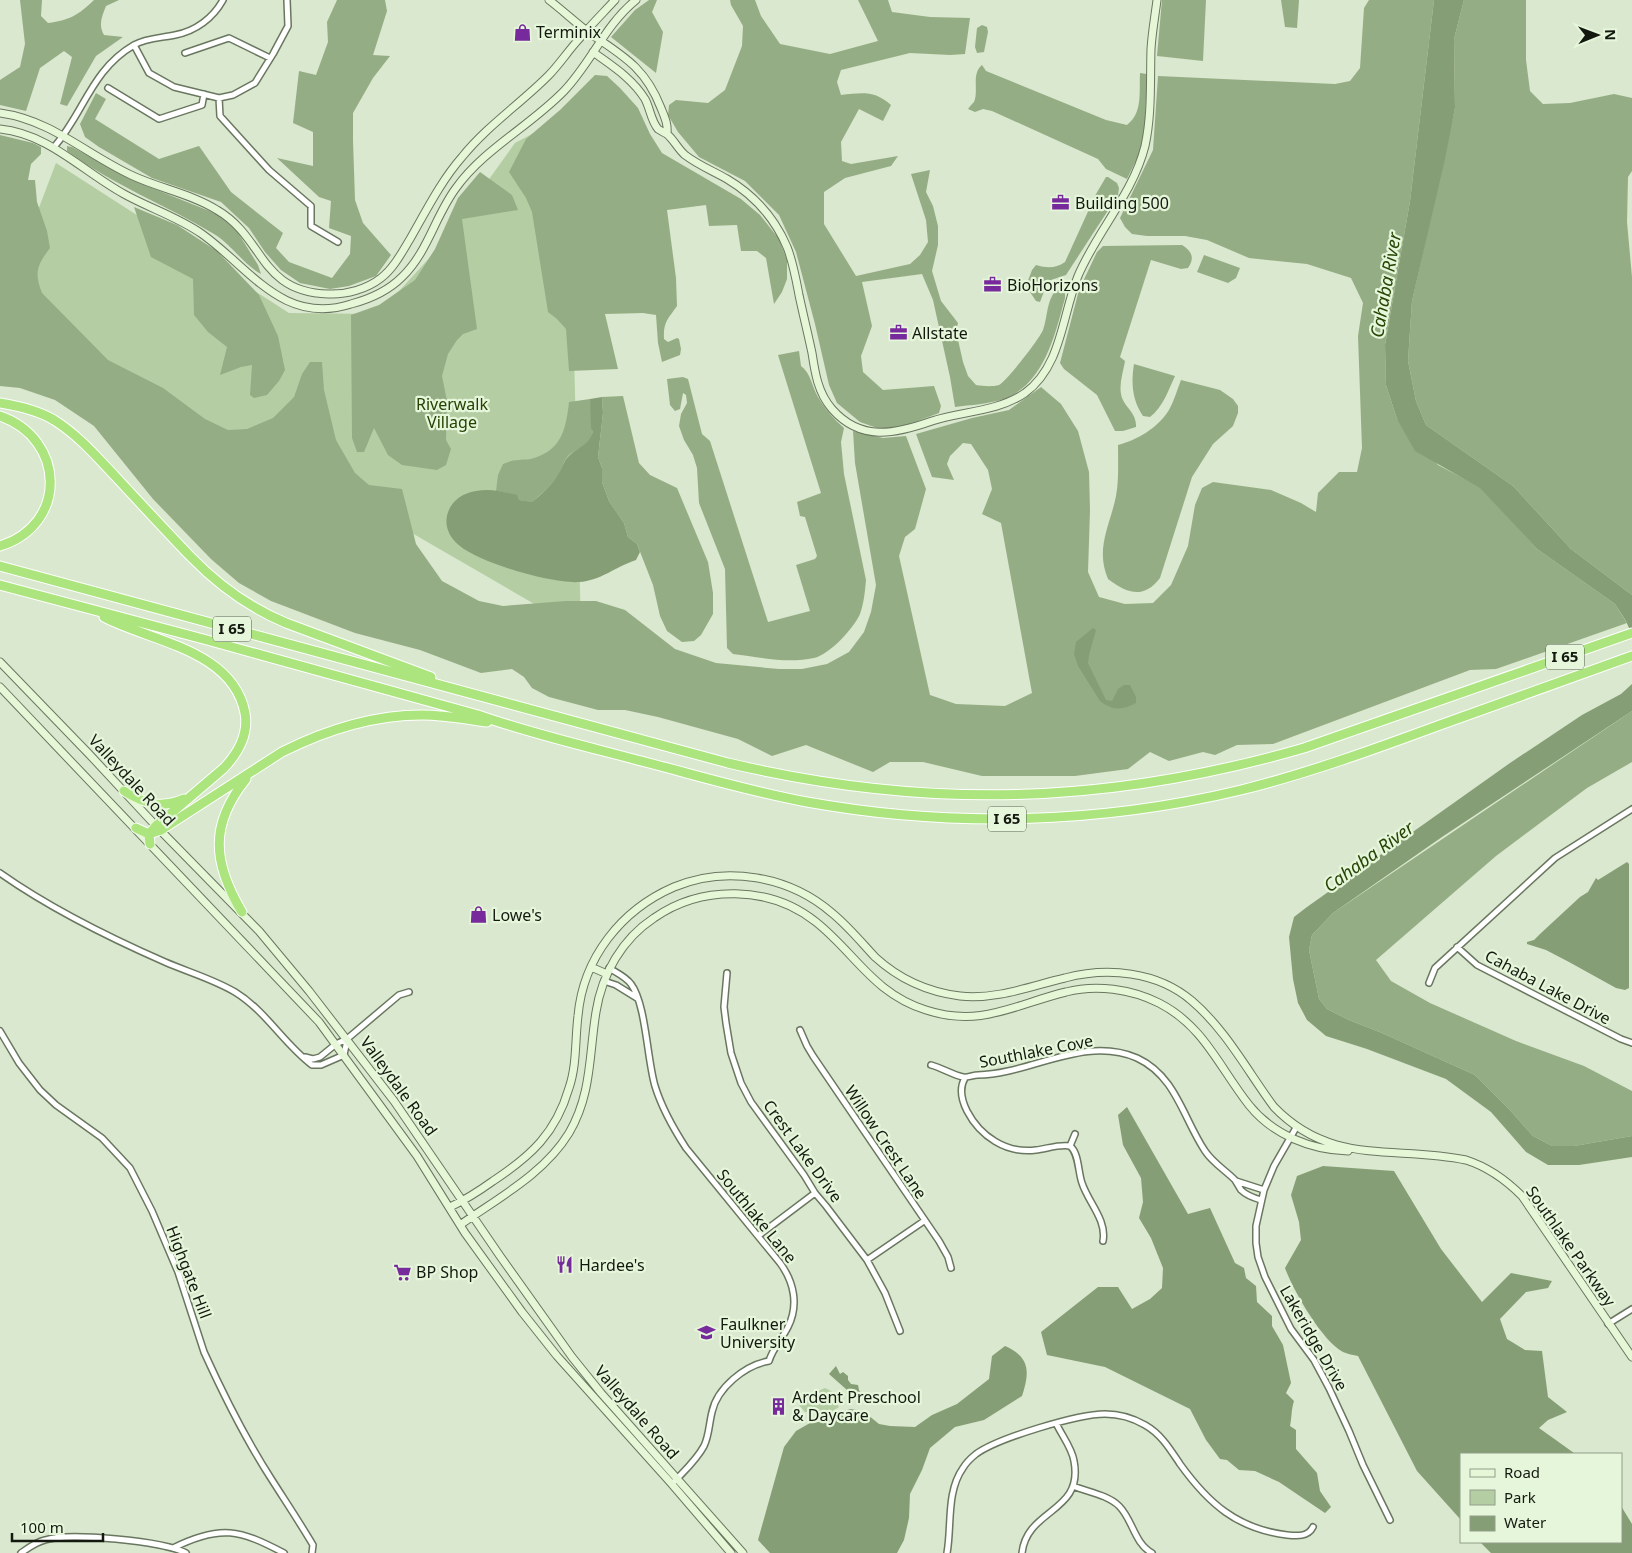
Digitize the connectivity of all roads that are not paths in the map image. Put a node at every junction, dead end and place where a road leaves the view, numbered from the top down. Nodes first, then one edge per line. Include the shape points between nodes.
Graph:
1 (223, 0) edge
2 (287, 0) edge
3 (549, 0) edge
4 (615, 0) edge
5 (636, 0) edge
6 (1157, 0) edge
7 (586, 31) junction
8 (600, 40) junction
9 (134, 45) junction
10 (593, 52) junction
11 (185, 53) dead end
12 (270, 58) junction
13 (108, 88) dead end
14 (204, 94) junction
15 (219, 98) junction
16 (0, 113) edge
17 (0, 129) edge
18 (667, 134) junction
19 (64, 136) junction
20 (54, 148) junction
21 (338, 242) dead end
22 (0, 403) edge
23 (0, 416) edge
24 (0, 546) edge
25 (0, 566) edge
26 (0, 585) edge
27 (90, 609) junction
28 (1632, 633) edge
29 (1632, 656) edge
30 (0, 662) edge
31 (0, 687) edge
32 (463, 690) junction
33 (502, 723) junction
34 (250, 774) junction
35 (124, 791) junction
36 (189, 797) junction
37 (1632, 809) edge
38 (136, 828) junction
39 (158, 828) junction
40 (149, 834) junction
41 (150, 844) junction
42 (0, 873) edge
43 (242, 912) junction
44 (1457, 947) junction
45 (591, 967) junction
46 (727, 973) dead end
47 (606, 974) junction
48 (1428, 983) dead end
49 (409, 992) dead end
50 (637, 998) junction
51 (800, 1030) dead end
52 (0, 1031) edge
53 (347, 1039) junction
54 (1632, 1043) edge
55 (336, 1044) junction
56 (344, 1055) junction
57 (303, 1056) junction
58 (932, 1065) dead end
59 (965, 1078) junction
60 (1297, 1126) junction
61 (1075, 1134) dead end
62 (1291, 1137) junction
63 (1070, 1146) junction
64 (1356, 1150) junction
65 (1235, 1181) junction
66 (1264, 1190) junction
67 (815, 1193) junction
68 (1261, 1200) junction
69 (463, 1201) junction
70 (450, 1207) junction
71 (473, 1216) junction
72 (924, 1220) junction
73 (460, 1225) junction
74 (758, 1236) junction
75 (1103, 1241) dead end
76 (866, 1260) junction
77 (951, 1268) dead end
78 (1632, 1309) edge
79 (1608, 1324) junction
80 (900, 1330) dead end
81 (1632, 1357) edge
82 (1056, 1423) junction
83 (677, 1478) junction
84 (672, 1484) junction
85 (1073, 1486) junction
86 (1390, 1520) dead end
87 (1313, 1527) dead end
88 (174, 1548) junction
89 (21, 1553) edge
90 (186, 1553) edge
91 (284, 1553) edge
92 (312, 1553) edge
93 (731, 1553) edge
94 (743, 1553) edge
95 (947, 1553) edge
96 (1022, 1553) edge
97 (1152, 1553) edge

1 - 9 street via 212,15 196,27
2 - 12 street via 288,26
3 - 7 street
4 - 7 street
5 - 8 street via 619,15
6 - 18 street via 1152,37 1149,121 1137,170 1077,278 1056,350 1047,367 1023,394 992,408 942,418 897,432 863,430 842,419 827,403 819,387 791,259 770,216 736,184 685,155
7 - 8 street
7 - 19 street via 548,76 461,158 389,271 372,283 344,294 314,293 283,282 228,217 212,207 129,174
8 - 10 street
8 - 18 street via 633,63 650,83 668,125
9 - 14 street via 149,73 174,87
9 - 19 street via 99,76
10 - 18 street via 635,85 658,129
10 - 20 street via 564,91 461,181 445,204 419,256 402,277 382,292 341,308 303,306 274,294 202,234 121,193
11 - 12 street via 230,38
12 - 15 street via 255,83 233,95
13 - 14 street via 159,119 202,105
14 - 15 street
15 - 21 street via 220,116 269,170 311,206 310,226
16 - 19 street via 33,121
17 - 20 street via 20,132
19 - 20 street
22 - 32 highway via 35,411 80,439 191,557 242,600 286,623
23 - 24 highway via 35,438 48,463 50,481 47,502 33,527
25 - 32 highway, I 65 via 356,664
26 - 27 highway, I 65
27 - 33 highway, I 65
27 - 36 highway via 201,657 222,671 236,688 246,718 239,750 224,768
28 - 32 highway, I 65 via 1304,748 1255,762 1134,786 1007,796 879,790 773,773
29 - 33 highway, I 65 via 1349,758 1242,789 1132,810 1070,816 936,817 807,802 718,782
30 - 35 street, Valleydale Road
31 - 38 street, Valleydale Road
33 - 34 highway via 424,715 361,722 299,743
34 - 39 highway
34 - 43 highway via 230,801 219,841 226,882
35 - 36 highway via 152,804 174,804
35 - 39 street, Valleydale Road
36 - 39 highway
37 - 44 street via 1555,858
38 - 40 highway
38 - 41 street, Valleydale Road
39 - 40 highway
39 - 43 street, Valleydale Road
40 - 41 highway
41 - 55 street, Valleydale Road via 319,1022
42 - 57 street via 26,892 89,926 237,993 256,1007
43 - 53 street, Valleydale Road
44 - 48 street via 1435,968
44 - 54 street, Cahaba Lake Drive via 1478,965
45 - 47 street
45 - 60 street, Southlake Parkway via 621,923 665,891 715,877 762,879 796,890 819,903 890,970 913,984 941,993 989,996 1100,972 1126,973 1158,981 1186,996 1210,1018 1274,1107
45 - 69 street, Southlake Parkway via 579,1006 571,1084 559,1114 543,1140 524,1160
46 - 67 street, Crest Lake Drive via 724,1007 736,1070 751,1102
47 - 50 street via 616,985
47 - 50 street, Southlake Lane via 626,979
47 - 62 street, Southlake Parkway via 634,934 673,907 709,895 735,893 758,896 807,916 880,986 927,1010 960,1017 993,1014 1066,992 1093,989 1125,991 1157,1002 1184,1019 1203,1039 1256,1113
47 - 71 street, Southlake Parkway via 596,1012 586,1090 570,1132 545,1164
49 - 53 street via 399,995
50 - 74 street, Southlake Lane via 653,1078 667,1116 686,1148
51 - 72 street, Willow Crest Lane via 806,1046
52 - 92 street, Highgate Hill via 40,1090 102,1138 134,1175 178,1272 204,1352 248,1438 313,1545
53 - 55 street
53 - 56 street
53 - 69 street, Valleydale Road
55 - 56 street, Valleydale Road
55 - 57 street via 320,1057
56 - 57 street via 316,1066
56 - 70 street, Valleydale Road
58 - 59 street, Southlake Cove
59 - 63 street via 961,1091 965,1106 975,1124 993,1141 1025,1151
59 - 65 street, Southlake Cove via 997,1074 1084,1052 1126,1054 1148,1064 1170,1085 1206,1152
60 - 62 street, Lakeridge Drive
60 - 64 street, Southlake Parkway via 1321,1140
61 - 63 street
62 - 64 street, Southlake Parkway via 1328,1150
62 - 66 street, Lakeridge Drive
63 - 75 street via 1075,1153 1083,1186 1103,1225
64 - 79 street, Southlake Parkway via 1457,1158 1482,1166 1505,1180 1527,1204
65 - 66 street, Southlake Cove
65 - 68 street, Southlake Cove via 1242,1191
66 - 68 street, Lakeridge Drive
67 - 74 street
67 - 76 street, Crest Lake Drive
68 - 86 street, Lakeridge Drive via 1256,1235 1261,1266 1291,1328 1329,1388
69 - 70 street, Southlake Parkway
69 - 71 street, Valleydale Road
70 - 73 street, Valleydale Road
71 - 73 street, Southlake Parkway
71 - 83 street, Valleydale Road via 572,1357
72 - 76 street
72 - 77 street, Willow Crest Lane via 946,1252
73 - 84 street, Valleydale Road via 557,1356
74 - 83 street, Southlake Lane via 788,1276 794,1298 791,1320 769,1361 746,1369 722,1391 716,1400 704,1445
76 - 80 street, Crest Lake Drive
78 - 79 street
79 - 81 street, Southlake Parkway
82 - 85 street via 1074,1462
82 - 87 street via 1104,1414 1136,1420 1162,1438 1190,1478 1227,1514 1263,1531 1290,1536 1305,1535
82 - 95 street via 983,1449 969,1460 955,1483
83 - 84 street, Southlake Lane
83 - 94 street, Valleydale Road
84 - 93 street, Valleydale Road
85 - 96 street via 1063,1503 1030,1530
85 - 97 street via 1117,1504 1143,1547
88 - 89 street via 64,1537 45,1540
88 - 90 street
88 - 91 street via 210,1534 232,1532 256,1538

